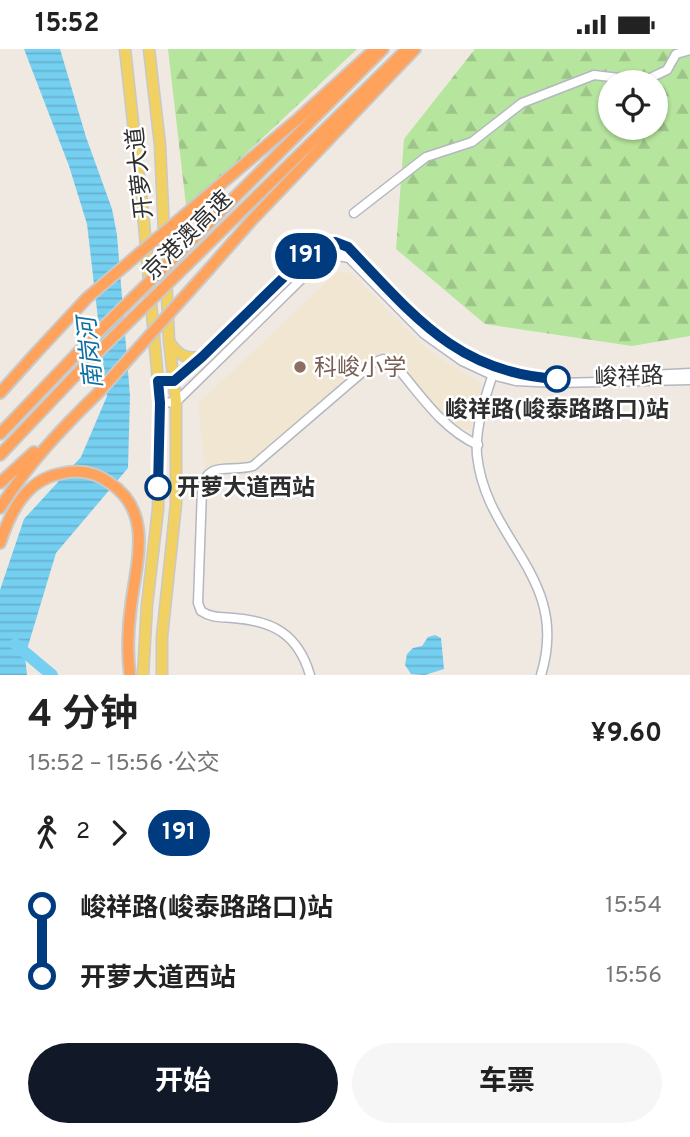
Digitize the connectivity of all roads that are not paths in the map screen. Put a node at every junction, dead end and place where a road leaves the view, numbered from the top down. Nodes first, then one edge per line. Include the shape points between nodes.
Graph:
1 (125, 49) edge
2 (149, 49) edge
3 (375, 49) edge
4 (383, 49) edge
5 (406, 49) edge
6 (415, 49) edge
7 (690, 50) edge
8 (354, 213) dead end
9 (169, 341) junction
10 (202, 357) junction
11 (493, 372) junction
12 (690, 373) edge
13 (690, 380) edge
14 (158, 381) junction
15 (174, 381) junction
16 (11, 383) junction
17 (0, 393) edge
18 (0, 399) edge
19 (160, 403) junction
20 (176, 403) junction
21 (60, 430) junction
22 (0, 435) edge
23 (478, 445) junction
24 (0, 455) edge
25 (0, 483) edge
26 (0, 508) edge
27 (0, 543) edge
28 (130, 675) edge
29 (143, 675) edge
30 (162, 675) edge
31 (310, 675) edge
32 (541, 675) edge

1 - 14 main road, 开萝大道
2 - 9 main road, 开萝大道 via 160,145
3 - 16 highway, bridge via 87,298
4 - 22 highway, 京港澳高速, bridge
5 - 24 highway, 京港澳高速, bridge via 89,361
6 - 21 highway, bridge
7 - 8 street via 676,54 667,70 644,81 594,75 522,103 472,142 426,157
9 - 10 main road via 186,358
9 - 15 main road, 开萝大道
10 - 11 street, 峻祥路 via 320,242 335,242 348,247 438,335
10 - 15 street
11 - 12 street, 峻祥路 via 559,379
11 - 13 street, 峻祥路 via 538,383
11 - 20 street, 峻祥路 via 462,361 425,334 349,258 327,254
11 - 23 street
14 - 15 street
14 - 19 main road, 开萝大道
15 - 20 main road, 开萝大道
16 - 17 highway
16 - 18 highway
19 - 20 street
19 - 29 main road, 开萝大道 via 158,509
20 - 30 main road, 开萝大道 via 176,504
21 - 25 highway
21 - 26 highway
23 - 31 street via 449,428 395,365 383,359 253,466 207,474 202,489 201,611 212,617 258,619 278,628 294,643
23 - 32 street via 488,499 538,583 546,638
27 - 28 highway via 23,496 57,474 84,473 106,480 125,495 136,517 140,543 128,628

